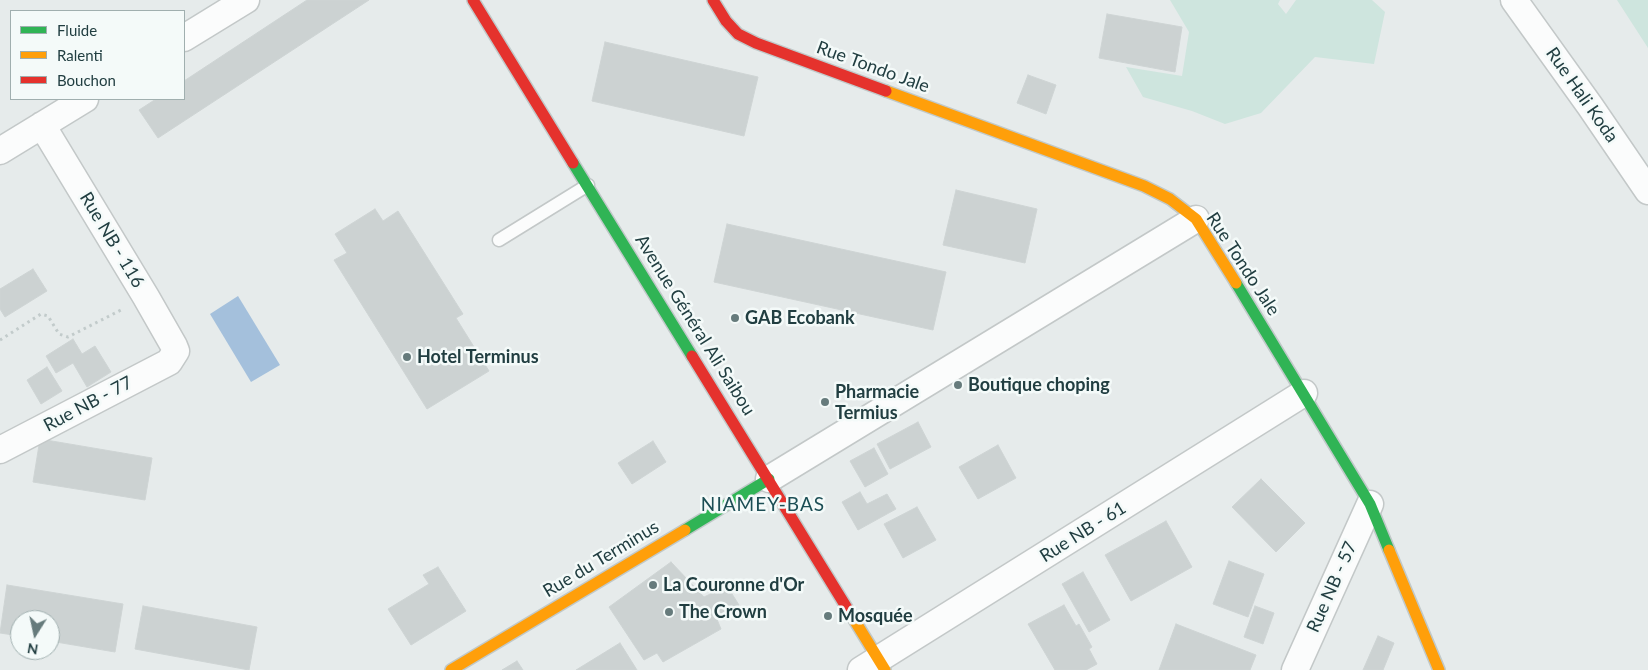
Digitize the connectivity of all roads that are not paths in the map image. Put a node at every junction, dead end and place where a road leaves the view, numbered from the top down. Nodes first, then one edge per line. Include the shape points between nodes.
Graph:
1 (246, 0) edge
2 (473, 0) edge
3 (713, 0) edge
4 (1514, 0) edge
5 (185, 37) edge
6 (83, 100) edge
7 (42, 125) junction
8 (0, 151) edge
9 (588, 186) junction
10 (1648, 191) edge
11 (1196, 219) junction
12 (499, 240) dead end
13 (174, 356) joint
14 (1304, 394) junction
15 (0, 450) edge
16 (769, 479) junction
17 (1370, 504) junction
18 (875, 666) edge
19 (451, 670) edge
20 (1294, 670) edge
21 (1439, 670) edge

1 - 5 street
2 - 9 street, Avenue Général Ali Saibou
3 - 11 street, Rue Tondo Jale via 738,34 756,43 1144,186 1170,199
4 - 10 street, Rue Hali Koda
6 - 7 street
7 - 8 street
7 - 13 street, Rue NB - 116 via 146,297 174,346
9 - 12 lane
9 - 16 street, Avenue Général Ali Saibou
11 - 14 street, Rue Tondo Jale
11 - 16 street
13 - 15 street, Rue NB - 77 via 170,362
14 - 17 street, Rue Tondo Jale
14 - 18 street, Rue NB - 61
16 - 18 street, Avenue Général Ali Saibou
16 - 19 street, Rue du Terminus
17 - 20 street, Rue NB - 57
17 - 21 street, Rue Tondo Jale

